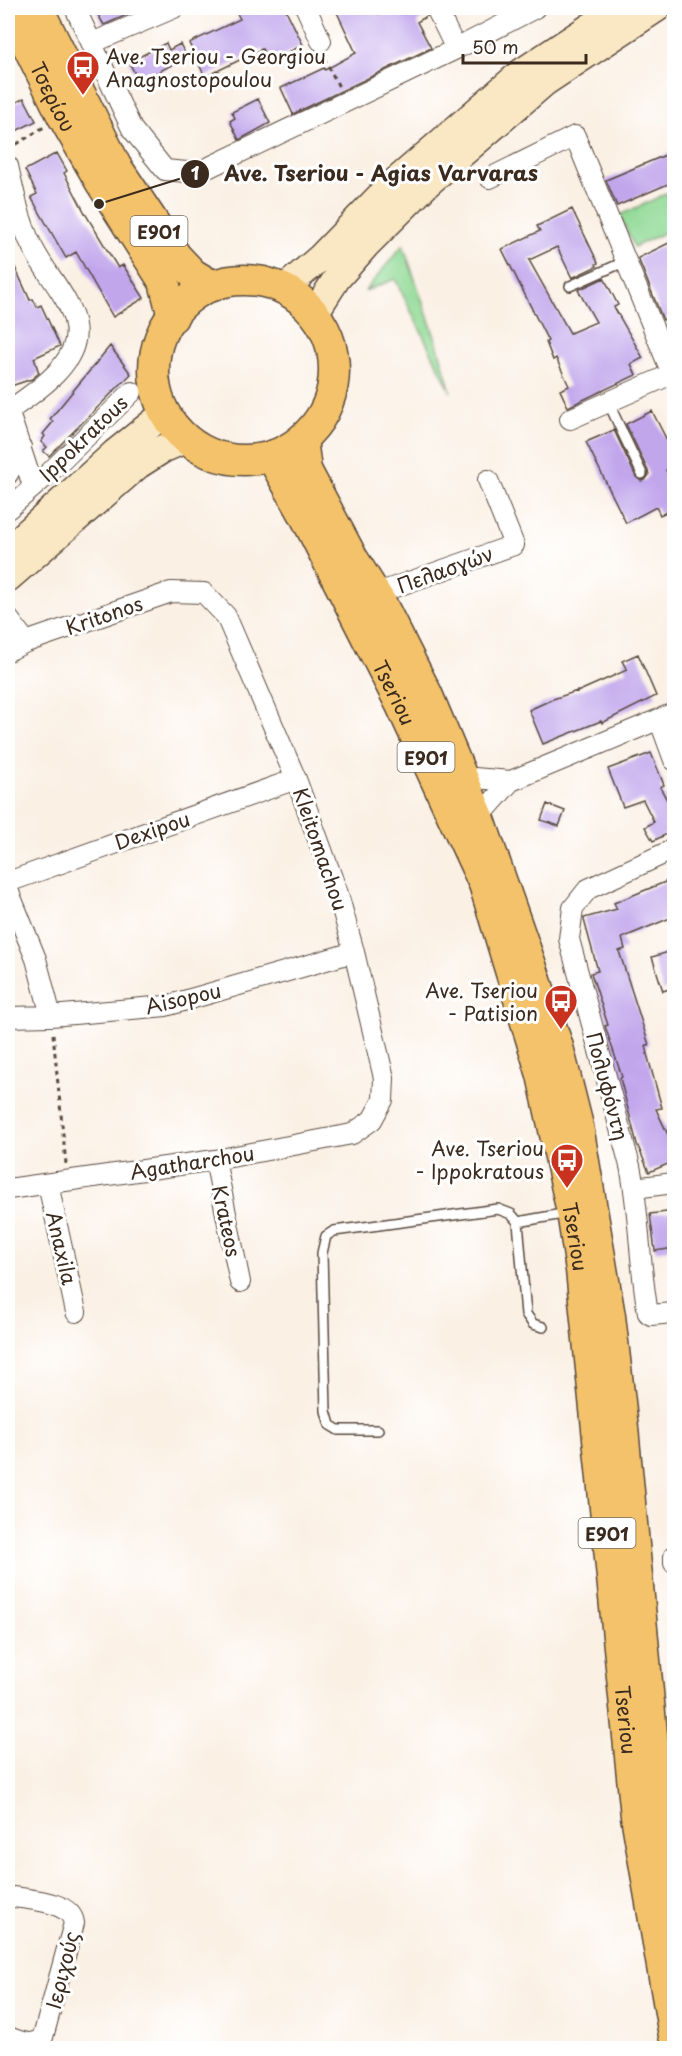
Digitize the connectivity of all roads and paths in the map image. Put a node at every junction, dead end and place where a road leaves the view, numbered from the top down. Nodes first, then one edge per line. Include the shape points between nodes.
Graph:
1 (9, 8) edge
2 (38, 8) edge
3 (75, 8) edge
4 (174, 8) edge
5 (306, 8) edge
6 (436, 8) edge
7 (535, 8) edge
8 (619, 8) edge
9 (657, 8) edge
10 (321, 41) joint
11 (92, 44) junction
12 (456, 49) junction
13 (347, 101) junction
14 (62, 115) junction
15 (8, 150) edge
16 (8, 166) edge
17 (490, 178) dead end
18 (626, 261) junction
19 (213, 286) junction
20 (570, 286) dead end
21 (284, 289) junction
22 (314, 314) junction
23 (172, 317) junction
24 (673, 374) edge
25 (132, 392) dead end
26 (608, 402) junction
27 (8, 410) edge
28 (165, 413) junction
29 (570, 419) dead end
30 (186, 439) junction
31 (302, 439) junction
32 (21, 447) junction
33 (271, 456) junction
34 (8, 474) edge
35 (642, 474) dead end
36 (488, 480) dead end
37 (33, 486) junction
38 (58, 505) junction
39 (8, 509) edge
40 (8, 550) edge
41 (8, 578) edge
42 (204, 593) joint
43 (375, 594) junction
44 (8, 618) edge
45 (26, 642) junction
46 (8, 651) edge
47 (667, 716) edge
48 (675, 760) edge
49 (462, 777) junction
50 (296, 779) junction
51 (511, 781) junction
52 (479, 817) junction
53 (675, 849) edge
54 (8, 882) edge
55 (8, 890) edge
56 (354, 952) junction
57 (51, 1016) junction
58 (8, 1017) edge
59 (372, 1120) joint
60 (215, 1160) junction
61 (68, 1181) junction
62 (675, 1183) edge
63 (48, 1184) junction
64 (634, 1188) junction
65 (8, 1189) edge
66 (572, 1212) junction
67 (518, 1222) junction
68 (240, 1282) dead end
69 (76, 1312) dead end
70 (675, 1313) edge
71 (543, 1327) dead end
72 (378, 1430) dead end
73 (674, 1556) edge
74 (675, 1563) edge
75 (8, 1896) edge
76 (675, 1904) edge
77 (675, 2036) edge
78 (17, 2040) edge

1 - 14 main road, Τσερίου
2 - 19 main road, Τσερίου / E901 via 116,166 176,256 193,274
3 - 11 street
4 - 11 street
5 - 10 street
6 - 12 street
7 - 12 street
8 - 21 main road via 522,72 388,188
9 - 22 main road via 545,82 428,183 337,278
10 - 13 path via 319,50
11 - 13 street via 132,129 165,170 197,173
12 - 13 street
14 - 15 path
14 - 23 main road, Τσερίου via 164,282
16 - 27 street via 25,232 69,308 76,340 47,384
17 - 18 street via 575,136
18 - 20 lane
18 - 24 street
19 - 21 main road via 253,281
19 - 23 main road via 186,302
21 - 22 main road
22 - 31 main road via 332,350 335,373 331,396 321,417
23 - 28 main road via 159,342 154,366 156,390
24 - 26 street
25 - 37 street, Ippokratous
26 - 29 street
26 - 35 lane
27 - 32 street
28 - 30 main road
28 - 38 main road
30 - 33 main road via 212,454 241,460
30 - 41 main road via 138,465
31 - 33 main road
31 - 43 main road, Tseriou / E901 via 306,470
32 - 34 street
32 - 37 street
33 - 66 main road, Tseriou / E901 via 401,705 484,884 542,1075
36 - 43 street, Πελασγών via 514,545
37 - 38 street
37 - 39 street, Ippokratous
38 - 40 main road
42 - 45 street, Kritonos via 171,592
42 - 50 street, Kleitomachou via 226,616
43 - 49 main road, Tseriou / E901 via 427,694
44 - 45 street
45 - 46 street, Kritonos
47 - 48 street
47 - 51 street
49 - 51 street
49 - 52 main road, Tseriou / E901
50 - 54 street, Dexipou
50 - 56 street, Kleitomachou via 338,894
51 - 52 street
52 - 76 main road, Tseriou / E901 via 558,1047 578,1126 610,1316 661,1829
53 - 64 street, Πολυφόντη via 588,889 573,908 569,939
55 - 57 street via 36,959
56 - 57 street, Aisopou via 166,1006
56 - 59 street, Kleitomachou via 384,1078 383,1100
57 - 58 street, Aisopou
57 - 61 path
59 - 60 street, Agatharchou via 352,1134
60 - 61 street, Agatharchou
60 - 68 street, Krateos
61 - 63 street, Agatharchou
62 - 64 street
63 - 65 street, Agatharchou
63 - 69 street, Anaxila
64 - 70 street, Πολυφόντη via 648,1313
66 - 67 lane
66 - 77 main road, Tseriou / E901 via 636,1816
67 - 71 lane via 526,1314 533,1324
67 - 72 lane via 498,1209 334,1231 326,1236 322,1253 326,1411 330,1425 338,1430
73 - 74 street
75 - 78 street, Ιεριχούς via 61,1906 74,1918 46,2030 38,2042

